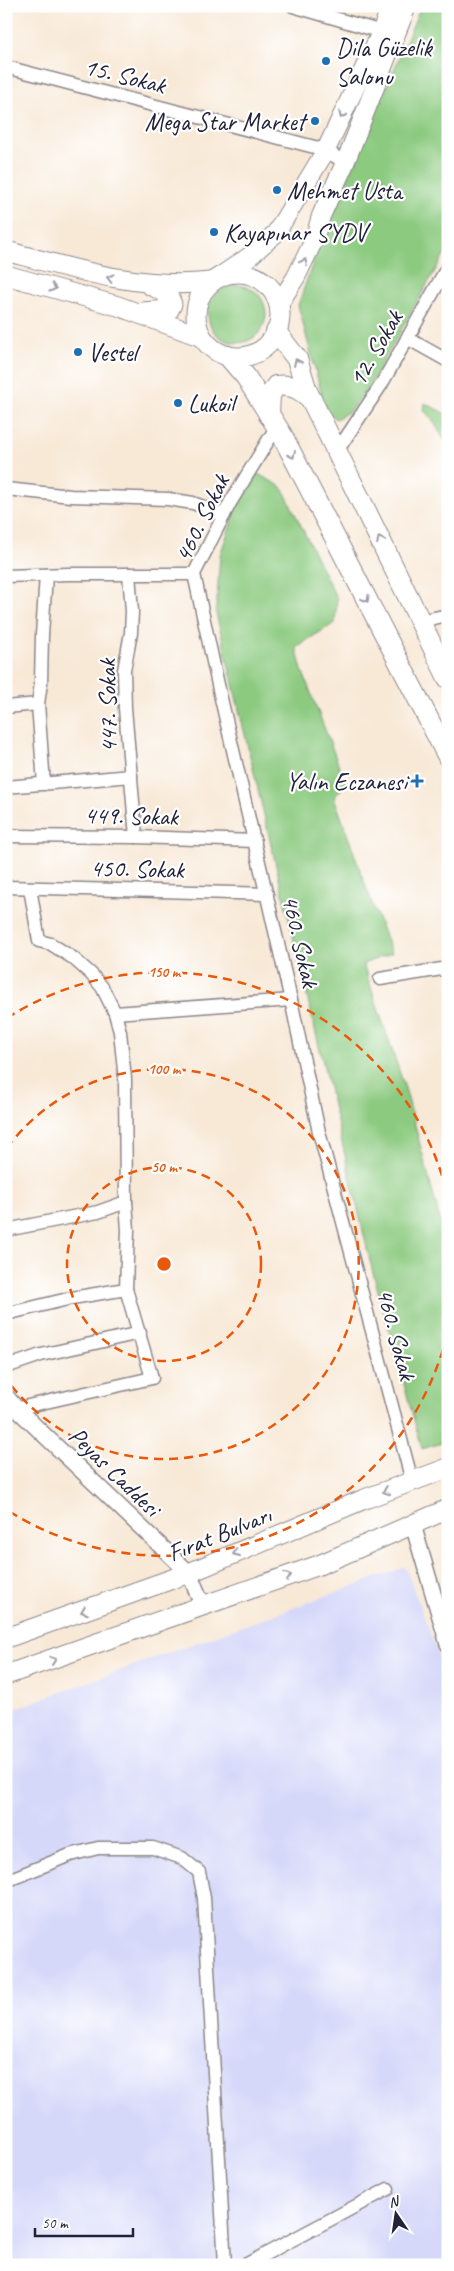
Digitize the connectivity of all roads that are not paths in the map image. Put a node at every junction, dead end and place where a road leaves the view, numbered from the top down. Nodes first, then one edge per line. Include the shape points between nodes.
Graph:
1 (293, 6) edge
2 (391, 6) edge
3 (407, 6) edge
4 (388, 34) junction
5 (6, 67) edge
6 (326, 150) junction
7 (345, 164) junction
8 (6, 251) edge
9 (448, 266) edge
10 (6, 275) edge
11 (215, 280) junction
12 (142, 282) junction
13 (279, 304) junction
14 (136, 312) junction
15 (276, 332) junction
16 (202, 337) junction
17 (407, 338) junction
18 (228, 356) junction
19 (448, 361) edge
20 (311, 399) junction
21 (273, 420) junction
22 (337, 451) junction
23 (6, 489) edge
24 (224, 515) junction
25 (129, 574) junction
26 (194, 574) junction
27 (46, 575) junction
28 (6, 576) edge
29 (448, 615) edge
30 (420, 621) junction
31 (448, 678) edge
32 (38, 704) junction
33 (6, 707) edge
34 (448, 757) edge
35 (131, 776) junction
36 (44, 784) junction
37 (6, 787) edge
38 (6, 836) edge
39 (136, 837) junction
40 (255, 841) junction
41 (6, 887) edge
42 (30, 888) junction
43 (267, 894) junction
44 (448, 968) edge
45 (380, 979) dead end
46 (292, 1000) junction
47 (115, 1013) junction
48 (126, 1202) junction
49 (6, 1230) edge
50 (126, 1289) junction
51 (6, 1314) edge
52 (140, 1333) junction
53 (6, 1367) edge
54 (6, 1396) edge
55 (12, 1410) edge
56 (448, 1468) edge
57 (412, 1481) junction
58 (448, 1509) edge
59 (413, 1525) junction
60 (189, 1573) junction
61 (203, 1606) junction
62 (6, 1638) edge
63 (448, 1644) edge
64 (6, 1675) edge
65 (6, 1881) edge
66 (388, 2189) dead end
67 (225, 2265) edge
68 (245, 2265) edge

1 - 4 street
2 - 4 main road
3 - 4 main road
4 -> 6 main road
4 - 7 main road
5 - 6 street, 15. Sokak
6 - 7 street, 15. Sokak
6 - 11 main road via 276,233
13 -> 7 main road via 305,260
12 -> 8 main road via 118,280
9 - 17 street, 12. Sokak
10 -> 14 main road
11 - 12 main road via 195,284
11 - 13 main road via 241,273 254,276 265,282
11 - 16 main road via 202,291 197,302 197,326
12 - 14 main road via 170,296 172,304 168,310
13 - 15 main road
14 - 16 main road
15 - 18 main road via 270,342 256,352 239,357
20 -> 15 highway via 297,359
16 - 18 main road via 217,352
17 - 19 street
17 - 22 street, 12. Sokak via 381,385
18 - 21 highway via 246,377
20 - 21 highway via 293,386 276,386 270,394
20 - 22 highway
21 - 24 street, 460. Sokak
21 -> 34 highway
30 -> 22 highway
23 - 24 street via 71,496 168,499 193,503
24 - 26 street, 460. Sokak
25 - 26 street
25 - 27 street
25 - 35 street, 447. Sokak via 131,633 124,670 124,698
26 - 40 street, 460. Sokak
27 - 28 street
27 - 32 street
29 - 30 street
30 - 31 highway
32 - 33 street
32 - 36 street
35 - 36 street
35 - 39 street, 447. Sokak
36 - 37 street
38 - 39 street, 449. Sokak
39 - 40 street, 449. Sokak
40 - 43 street, 460. Sokak
41 - 42 street, 450. Sokak
42 - 43 street, 450. Sokak
42 - 47 street via 39,941 73,958 91,974 102,987
43 - 46 street, 460. Sokak
44 - 45 street
46 - 47 street
46 - 57 street, 460. Sokak via 319,1132
47 - 48 street via 125,1079
48 - 49 street via 98,1212
48 - 50 street
50 - 51 street
50 - 52 street
52 - 53 street via 41,1355
52 - 55 street via 152,1378
54 - 55 street, Peyas Caddesi
55 - 60 street, Peyas Caddesi
56 - 57 main road, Fırat Bulvarı
57 -> 60 main road, Fırat Bulvarı
58 - 59 main road
61 -> 59 main road via 319,1565
59 - 63 street
60 - 61 street, Peyas Caddesi
60 -> 62 main road, Fırat Bulvarı
64 -> 61 main road
65 - 67 street via 70,1854 98,1848 153,1848 182,1858 199,1872 205,1907
66 - 68 street

